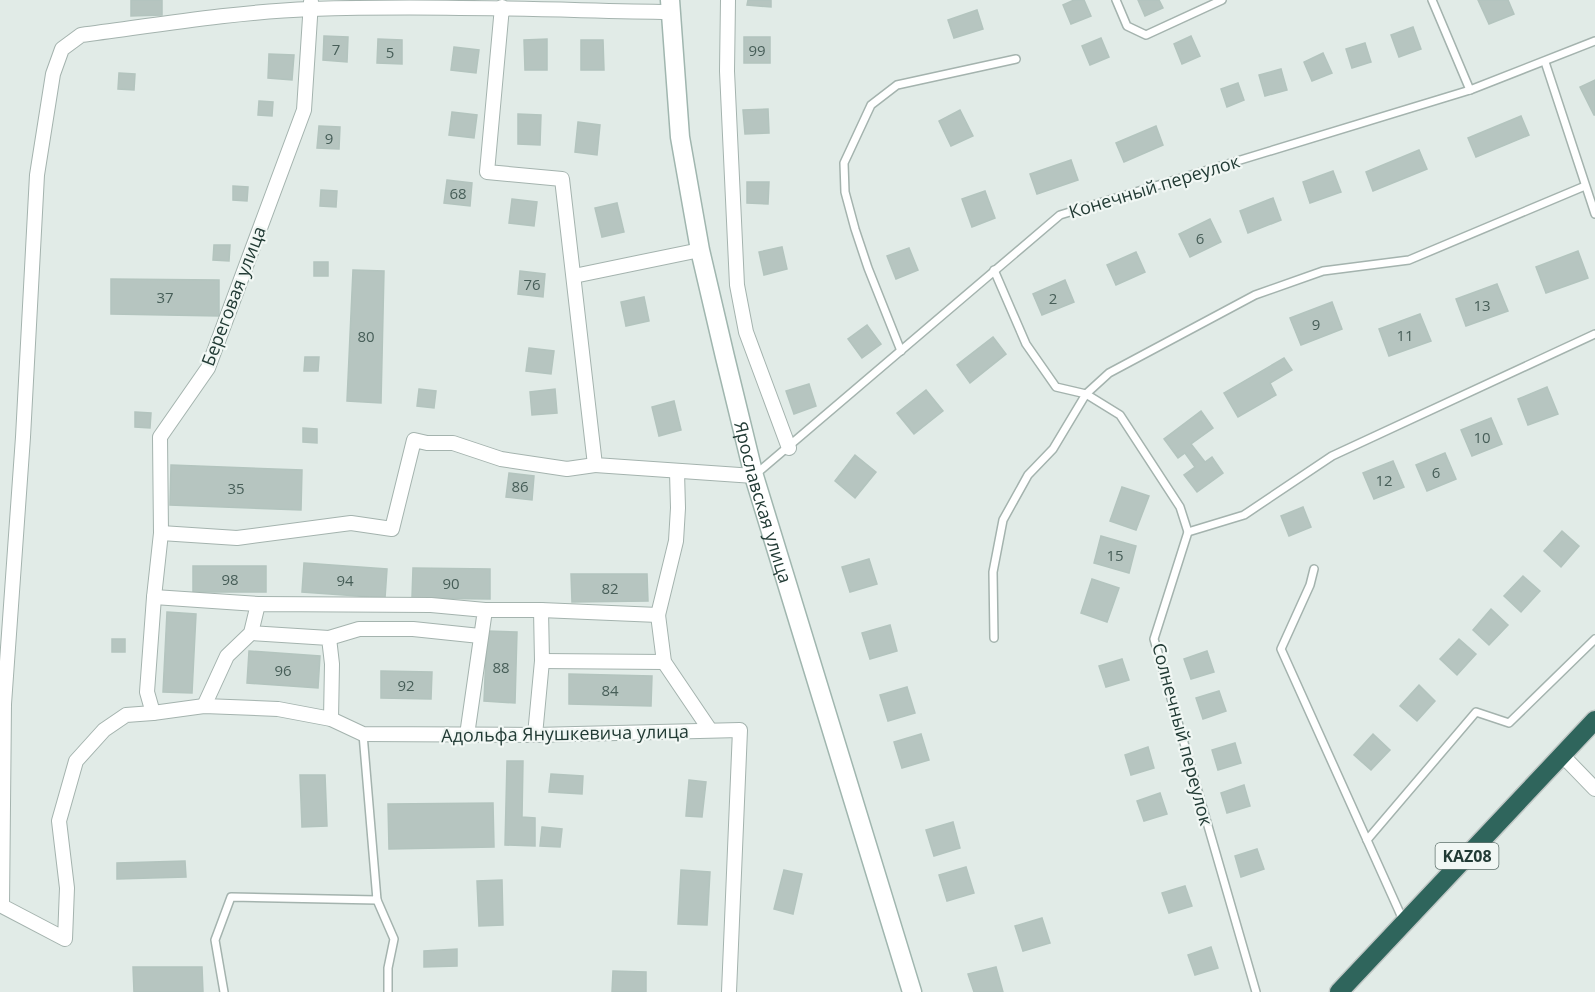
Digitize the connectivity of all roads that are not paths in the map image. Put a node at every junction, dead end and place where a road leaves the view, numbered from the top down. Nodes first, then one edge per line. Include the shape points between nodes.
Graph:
1 (728, 0) edge
2 (1116, 0) edge
3 (1222, 0) edge
4 (1432, 0) edge
5 (311, 4) edge
6 (541, 5) edge
7 (670, 6) edge
8 (502, 8) junction
9 (1595, 40) edge
10 (1016, 59) dead end
11 (1545, 62) junction
12 (1470, 90) junction
13 (1586, 186) junction
14 (1595, 214) edge
15 (700, 250) junction
16 (994, 270) junction
17 (574, 276) junction
18 (1595, 334) edge
19 (901, 351) junction
20 (1086, 394) junction
21 (789, 448) junction
22 (595, 465) junction
23 (677, 472) junction
24 (754, 476) junction
25 (1188, 532) junction
26 (162, 533) junction
27 (1314, 569) dead end
28 (154, 597) junction
29 (258, 604) junction
30 (485, 610) junction
31 (541, 610) junction
32 (658, 615) junction
33 (251, 633) junction
34 (480, 636) junction
35 (329, 638) junction
36 (994, 638) dead end
37 (1595, 639) edge
38 (542, 661) junction
39 (664, 662) junction
40 (204, 706) junction
41 (153, 713) junction
42 (331, 719) junction
43 (1595, 720) edge
44 (710, 730) junction
45 (363, 734) junction
46 (467, 735) junction
47 (535, 735) junction
48 (1562, 755) junction
49 (1595, 789) edge
50 (1367, 840) junction
51 (377, 900) junction
52 (1404, 923) junction
53 (224, 992) edge
54 (388, 992) edge
55 (729, 992) edge
56 (912, 992) edge
57 (1256, 992) edge
58 (1339, 992) edge

1 - 21 street via 727,71 737,285 746,332
2 - 3 lane via 1127,26 1146,34
4 - 12 lane
5 - 8 street
5 - 26 street, Береговая улица via 304,110 208,368 160,437
5 - 41 street via 81,35 62,49 53,74 37,175 4,704 2,906 65,939 67,888 59,821 76,762 104,730 126,715
6 - 7 street
6 - 8 street
7 - 15 main road, Ярославская улица via 680,137
8 - 17 street via 487,172 562,179
9 - 11 lane, Конечный переулок
10 - 19 lane via 897,85 871,105 844,163 845,192 855,229
11 - 12 lane, Конечный переулок
11 - 13 lane
12 - 16 lane, Конечный переулок via 1060,215
13 - 14 lane
13 - 20 lane via 1409,260 1323,271 1255,295 1109,373
15 - 17 street
15 - 24 main road, Ярославская улица
16 - 19 lane, Конечный переулок
16 - 20 lane via 1026,344 1056,387
17 - 22 street
18 - 25 lane via 1332,456 1244,515
19 - 21 lane, Конечный переулок
20 - 25 lane via 1120,416 1180,507
20 - 36 lane via 1053,449 1028,475 1003,520 993,572
21 - 24 lane, Конечный переулок
22 - 23 street
22 - 26 street via 567,469 501,459 453,443 414,440 392,529 351,523 237,538
23 - 24 street
23 - 32 street via 676,541
24 - 56 main road, Ярославская улица
25 - 57 lane, Солнечный переулок via 1154,639
26 - 28 street, Береговая улица
27 - 50 lane via 1281,649
28 - 29 street
28 - 41 street, Береговая улица via 147,693
29 - 30 street via 431,605
29 - 33 street
30 - 31 street
30 - 34 street
31 - 32 street
31 - 38 street
32 - 39 street
33 - 35 street
33 - 40 street via 227,656
34 - 35 street via 413,629 359,629
34 - 46 street
35 - 42 street
37 - 50 lane via 1509,723 1476,712
38 - 39 street
38 - 47 street
39 - 44 street
40 - 41 street, Адольфа Янушкевича улица
40 - 42 street, Адольфа Янушкевича улица via 278,709
42 - 45 street, Адольфа Янушкевича улица
43 - 48 highway, KAZ08
44 - 47 street, Адольфа Янушкевича улица
44 - 55 street, Адольфа Янушкевича улица via 740,729
45 - 46 street, Адольфа Янушкевича улица
45 - 51 lane
46 - 47 street, Адольфа Янушкевича улица
48 - 49 street
48 - 52 highway, KAZ08
50 - 52 lane
51 - 53 lane via 231,897 215,940
51 - 54 lane via 394,939
52 - 58 highway, KAZ08

